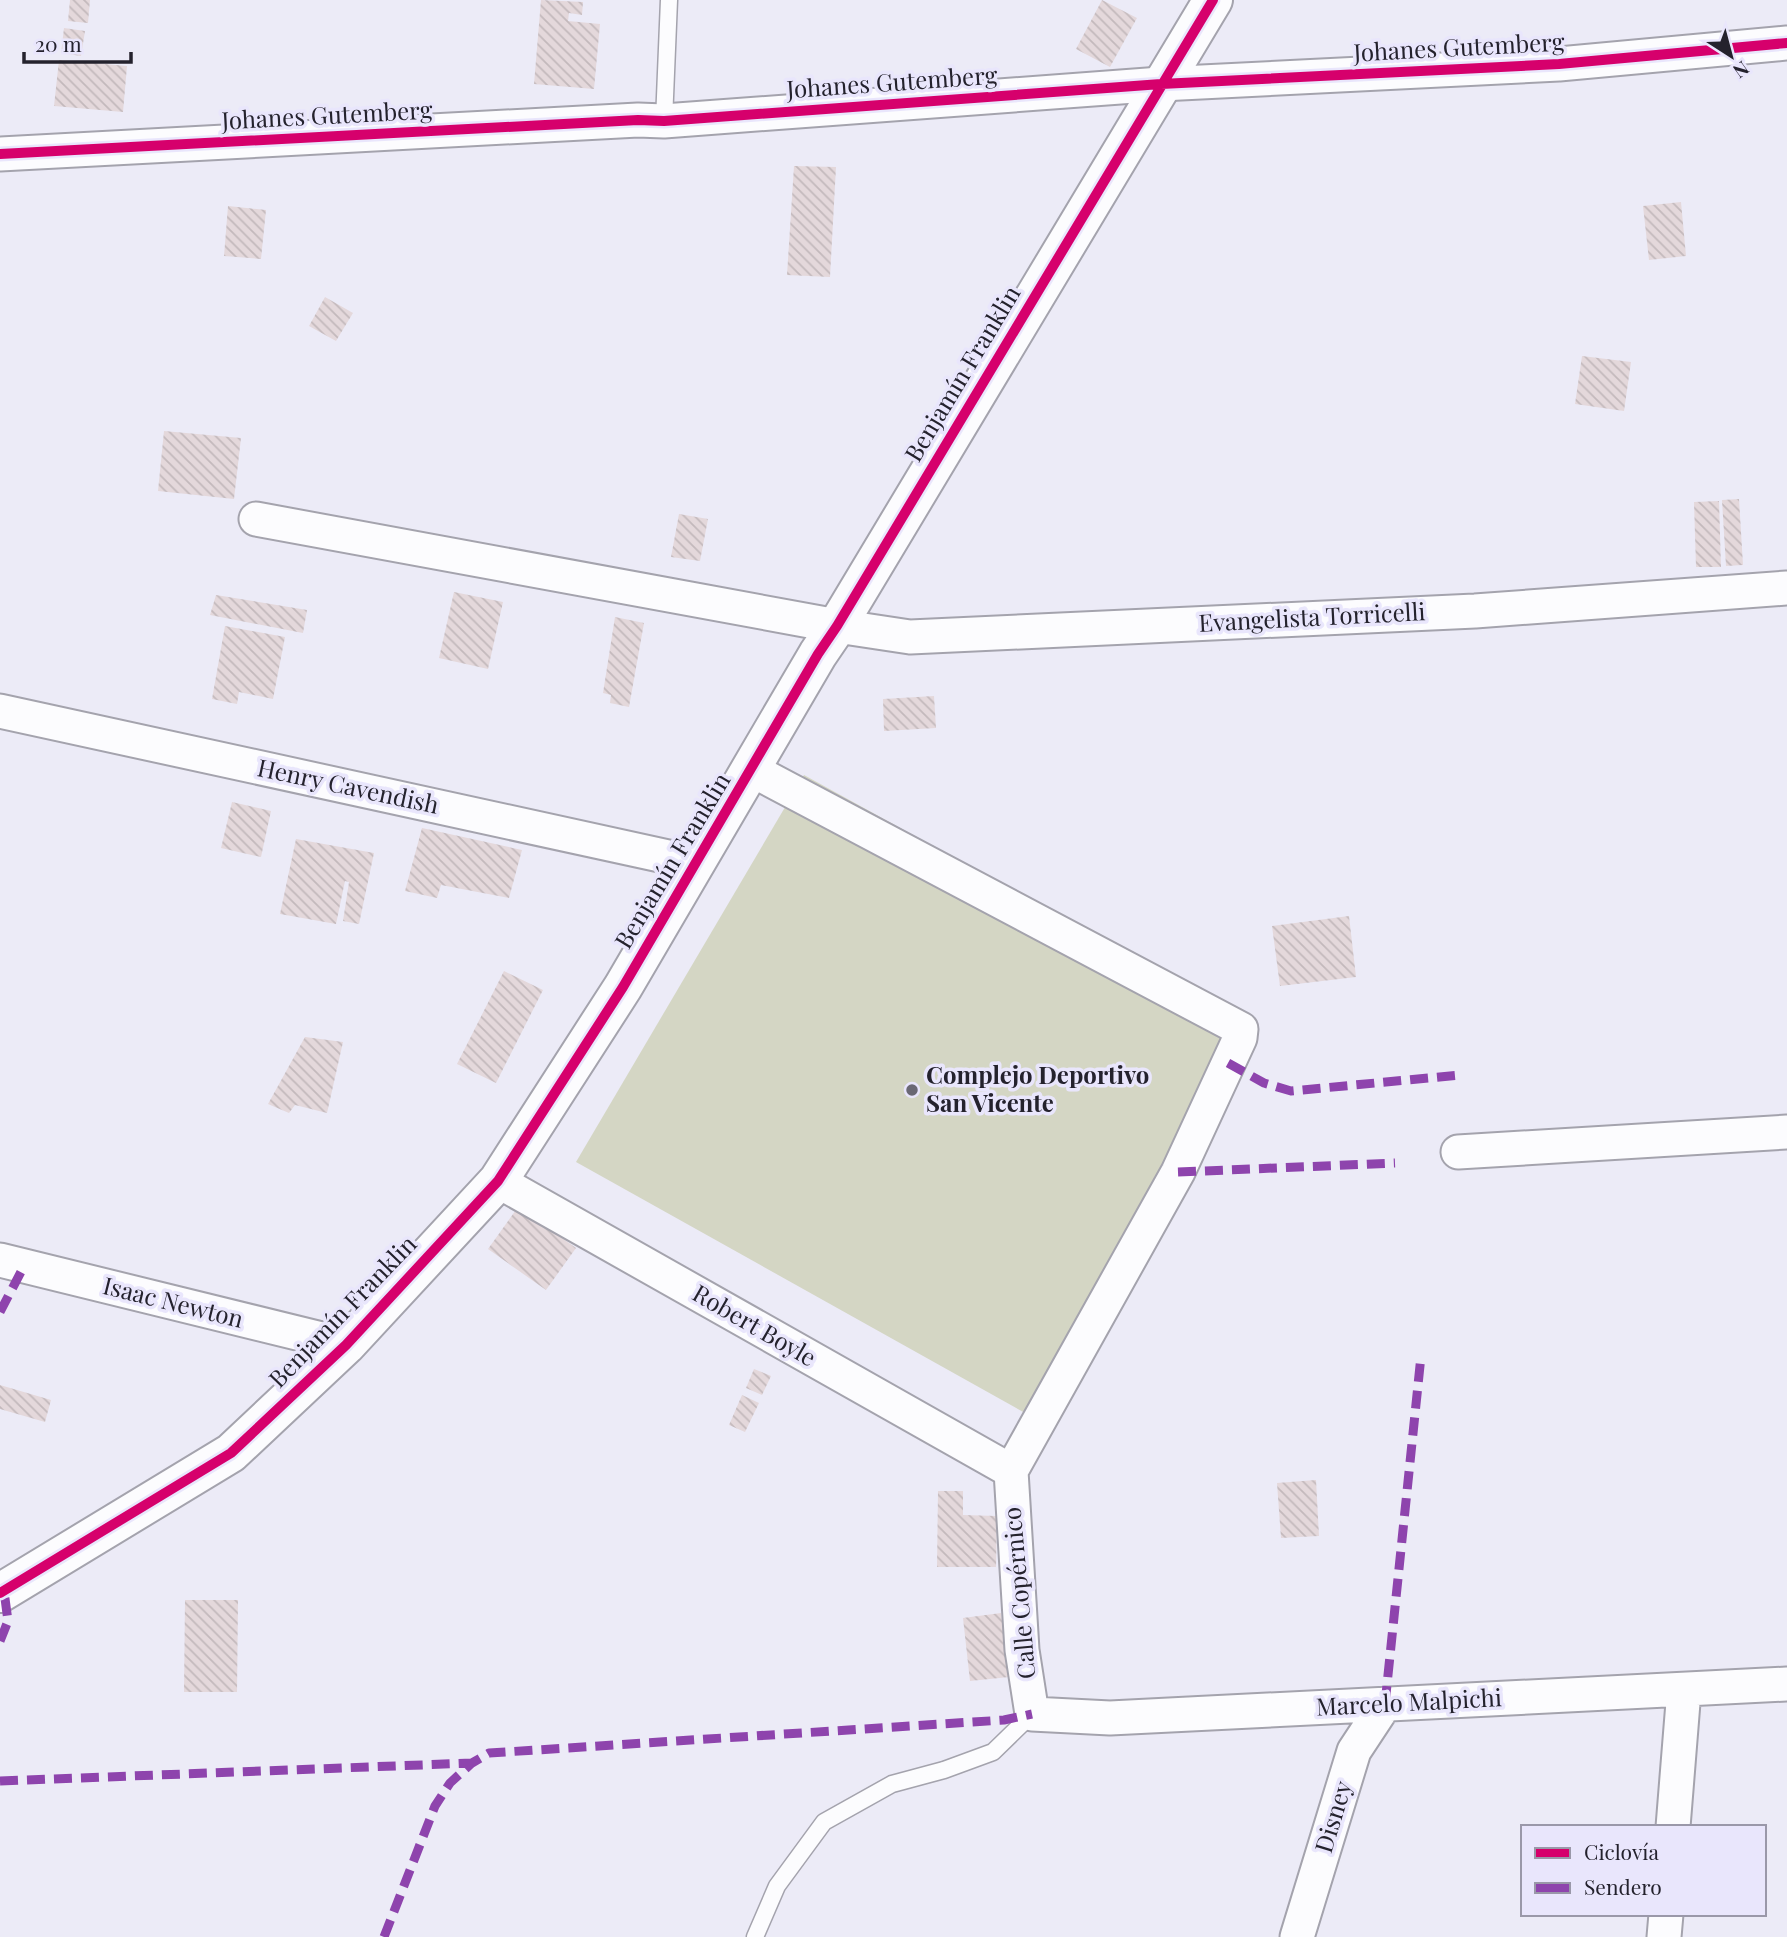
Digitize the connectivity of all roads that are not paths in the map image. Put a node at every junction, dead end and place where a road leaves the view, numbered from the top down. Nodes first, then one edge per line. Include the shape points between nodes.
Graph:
1 (669, 0) edge
2 (1213, 0) edge
3 (1787, 43) edge
4 (1161, 84) junction
5 (664, 121) junction
6 (0, 155) edge
7 (256, 519) dead end
8 (1787, 588) edge
9 (837, 626) junction
10 (0, 711) edge
11 (752, 771) junction
12 (696, 863) junction
13 (1787, 1132) edge
14 (1458, 1152) dead end
15 (498, 1181) junction
16 (0, 1260) edge
17 (345, 1345) junction
18 (1011, 1471) junction
19 (0, 1593) edge
20 (1787, 1684) edge
21 (1684, 1690) junction
22 (1385, 1704) junction
23 (1032, 1714) junction
24 (1673, 1825) edge
25 (1666, 1916) edge
26 (755, 1937) edge
27 (1297, 1937) edge
28 (1664, 1937) edge

1 - 5 lane
2 - 4 street, Benjamín Franklin
3 - 4 street, Johanes Gutemberg via 1559,64
4 - 5 street, Johanes Gutemberg
4 - 9 street, Benjamín Franklin
5 - 6 street, Johanes Gutemberg
7 - 9 street, Evangelista Torricelli
8 - 9 street, Evangelista Torricelli via 1475,611 910,637
9 - 11 street, Benjamín Franklin
10 - 12 street, Henry Cavendish
11 - 12 street, Benjamín Franklin
11 - 18 street via 1241,1029 1178,1172
12 - 15 street, Benjamín Franklin via 623,987
13 - 14 street
15 - 17 street, Benjamín Franklin
15 - 18 street, Robert Boyle
16 - 17 street, Isaac Newton
17 - 19 street, Benjamín Franklin via 230,1453
18 - 23 street, Calle Copérnico via 1022,1650
20 - 21 street, Marcelo Malpichi
21 - 22 street, Marcelo Malpichi
21 - 24 street
22 - 23 street, Marcelo Malpichi via 1110,1718
22 - 27 street, Disney via 1354,1751
23 - 26 lane via 993,1752 892,1784 824,1822 777,1886
25 - 28 street

